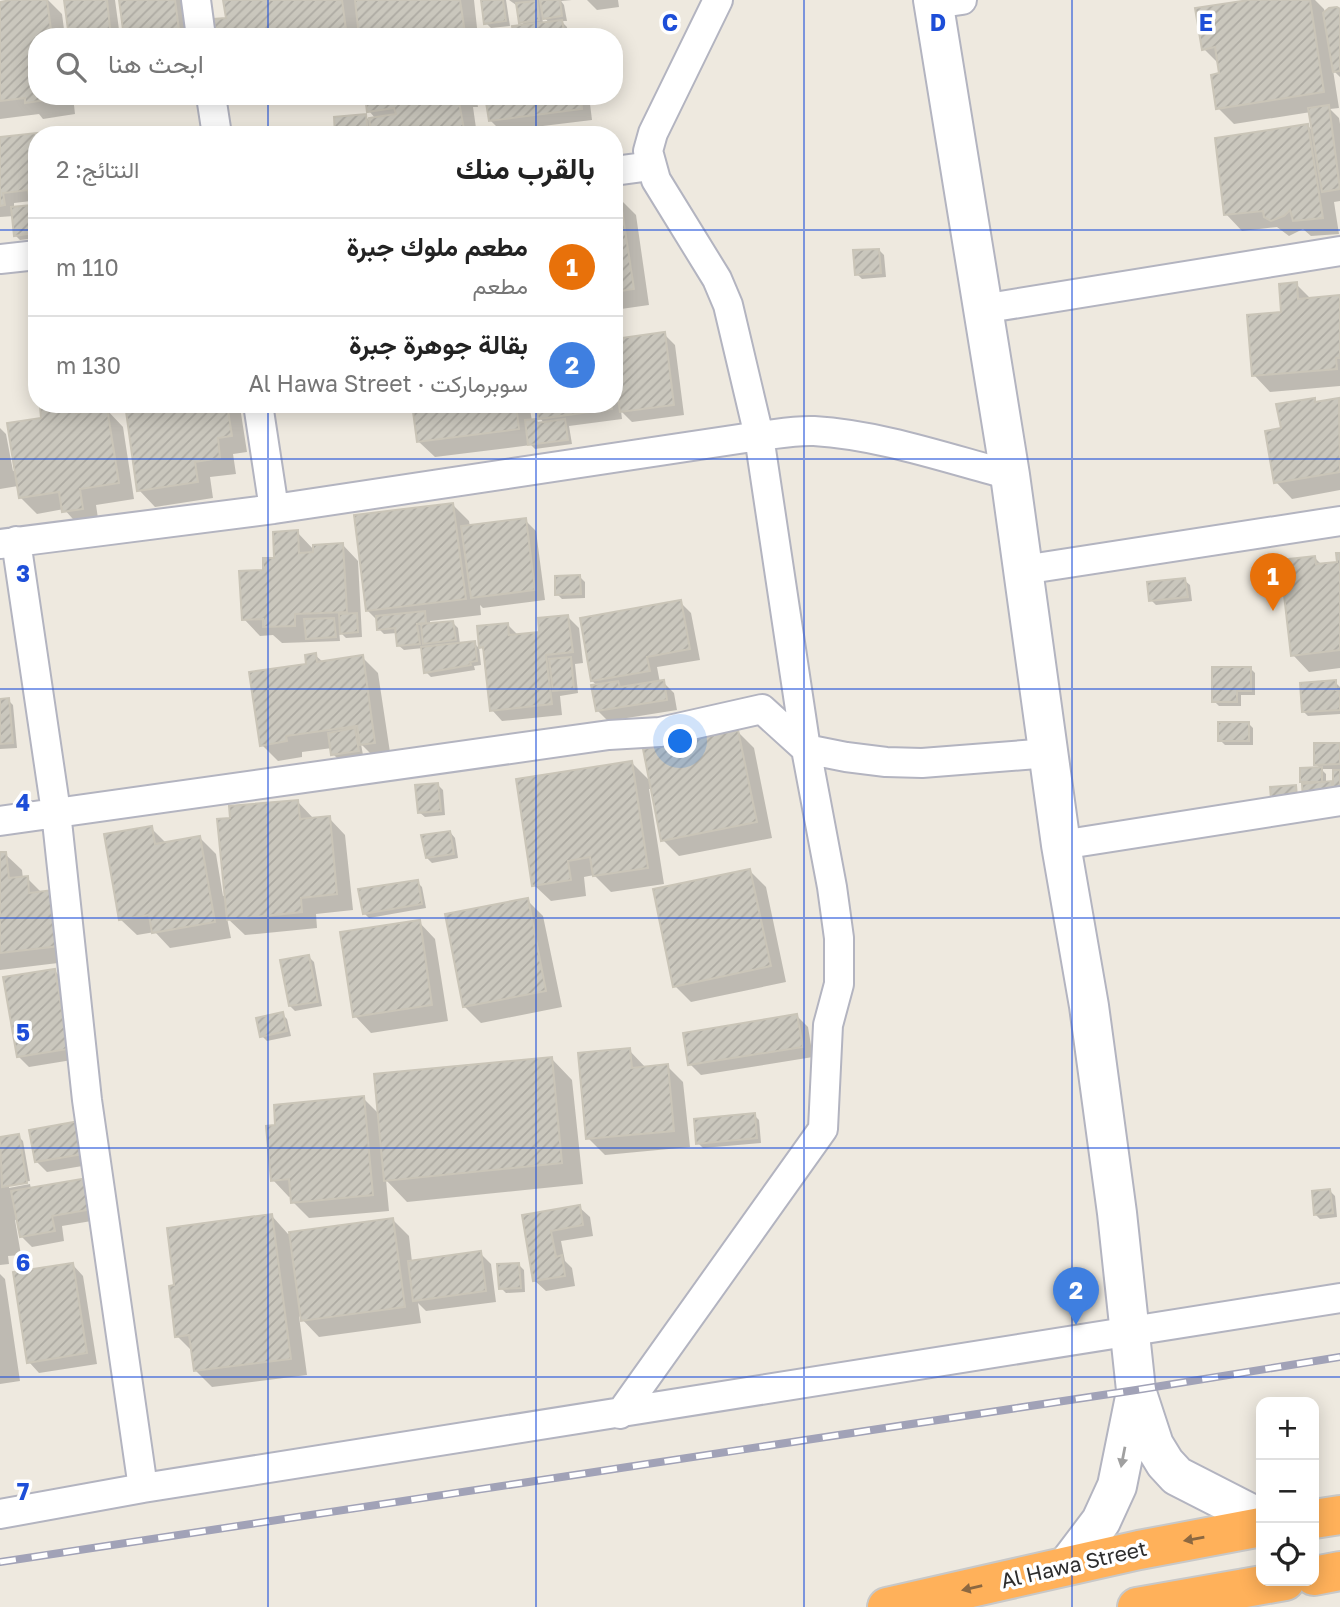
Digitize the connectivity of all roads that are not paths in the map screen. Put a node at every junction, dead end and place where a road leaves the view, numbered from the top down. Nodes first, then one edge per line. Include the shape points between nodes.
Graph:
1 (195, 0) edge
2 (718, 0) edge
3 (943, 1) edge
4 (200, 28) edge
5 (212, 105) edge
6 (216, 126) edge
7 (651, 166) junction
8 (623, 170) edge
9 (1340, 251) edge
10 (28, 256) edge
11 (0, 260) edge
12 (982, 309) junction
13 (259, 413) edge
14 (760, 436) junction
15 (1010, 475) junction
16 (274, 509) junction
17 (1340, 521) edge
18 (8, 543) edge
19 (1023, 570) junction
20 (806, 750) junction
21 (1049, 753) junction
22 (1340, 801) edge
23 (56, 812) junction
24 (0, 821) edge
25 (1061, 845) junction
26 (1340, 1298) edge
27 (1130, 1332) junction
28 (1136, 1390) junction
29 (620, 1414) junction
30 (143, 1488) junction
31 (0, 1514) edge
32 (1340, 1515) edge
33 (1256, 1516) edge
34 (1319, 1518) edge
35 (1256, 1528) edge
36 (1068, 1566) junction
37 (1340, 1571) edge
38 (1319, 1575) edge
39 (1257, 1586) edge
40 (887, 1607) edge
41 (1137, 1607) edge

1 - 4 street
2 - 7 street via 653,133 648,151
3 - 12 street
5 - 6 street
7 - 8 street
7 - 14 street via 728,305
9 - 12 street
10 - 11 street
12 - 15 street
13 - 16 street
14 - 15 street via 812,431 853,437
14 - 16 street
14 - 20 street
15 - 19 street
16 - 18 street
17 - 19 street
18 - 23 street
19 - 21 street
20 - 21 street via 922,763
20 - 23 street via 762,709 660,732 609,735
20 - 29 street via 839,938 839,984 828,1025 823,1129
21 - 25 street
22 - 25 street
23 - 24 street
23 - 30 street via 87,1100
25 - 27 street via 1089,1006
26 - 27 street
27 - 28 street
27 - 29 street
28 - 33 street via 1154,1446 1177,1476
28 -> 36 street via 1117,1486 1101,1521
29 - 30 street
30 - 31 street
32 - 34 highway
35 -> 36 highway, Al Hawa Street
36 -> 40 highway, Al Hawa Street
37 - 38 highway
39 - 41 highway

